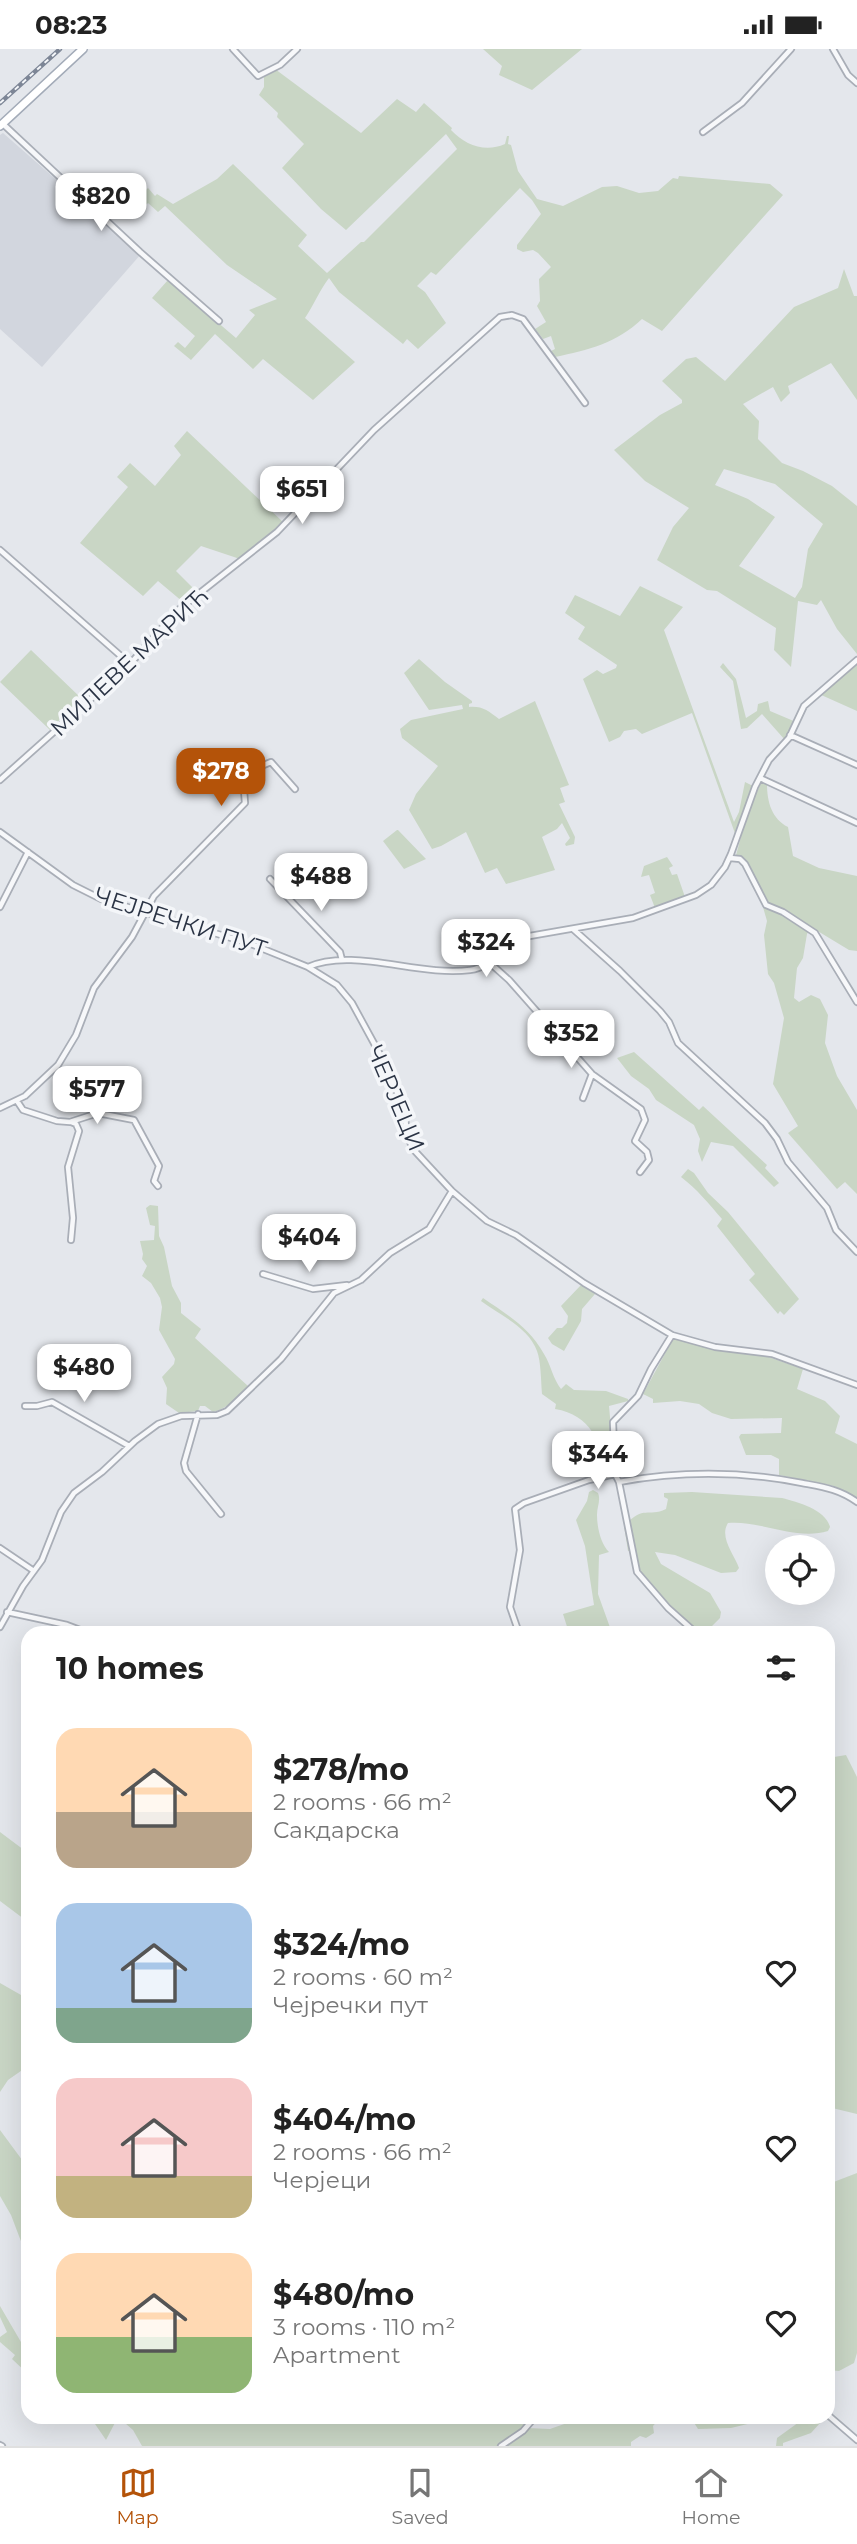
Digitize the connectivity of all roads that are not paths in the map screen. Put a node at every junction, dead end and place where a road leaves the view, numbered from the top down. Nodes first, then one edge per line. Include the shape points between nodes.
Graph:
1 (83, 49) edge
2 (233, 49) edge
3 (297, 49) edge
4 (791, 49) edge
5 (833, 49) edge
6 (857, 83) edge
7 (1, 125) edge
8 (703, 132) dead end
9 (219, 321) dead end
10 (585, 403) dead end
11 (0, 550) edge
12 (857, 660) edge
13 (130, 664) junction
14 (790, 735) junction
15 (857, 765) edge
16 (760, 778) junction
17 (0, 780) edge
18 (295, 789) dead end
19 (857, 823) edge
20 (0, 832) edge
21 (28, 852) junction
22 (729, 858) junction
23 (271, 879) dead end
24 (0, 907) edge
25 (146, 913) junction
26 (572, 929) junction
27 (342, 960) junction
28 (490, 963) junction
29 (308, 967) junction
30 (857, 1002) edge
31 (592, 1074) junction
32 (583, 1098) dead end
33 (17, 1101) junction
34 (0, 1108) edge
35 (70, 1122) junction
36 (640, 1172) dead end
37 (158, 1186) dead end
38 (452, 1191) junction
39 (71, 1240) dead end
40 (857, 1252) edge
41 (263, 1274) dead end
42 (354, 1284) junction
43 (672, 1335) junction
44 (857, 1385) edge
45 (25, 1406) dead end
46 (198, 1414) junction
47 (130, 1446) junction
48 (615, 1475) junction
49 (619, 1482) junction
50 (857, 1502) edge
51 (221, 1514) dead end
52 (0, 1548) edge
53 (34, 1571) junction
54 (7, 1612) junction
55 (69, 1626) edge
56 (517, 1626) edge
57 (688, 1626) edge
58 (0, 1627) edge
59 (835, 2421) edge
60 (529, 2424) edge
61 (857, 2440) edge
62 (501, 2446) edge

1 - 7 main road
2 - 3 street via 258,76
4 - 8 street via 741,103
5 - 6 street
7 - 9 street
10 - 13 street, МИЛЕВЕ МAРИЋ via 523,319 500,317 374,430 277,532 177,611
11 - 13 street
12 - 14 street via 804,706
13 - 17 street, МИЛЕВЕ МAРИЋ
14 - 15 street
14 - 16 street
16 - 19 street
16 - 22 street
18 - 25 street via 271,762 259,767 244,787 245,803 161,886
20 - 21 street, ЧЕЈРЕЧКИ ПУТ
21 - 24 street
21 - 25 street, ЧЕЈРЕЧКИ ПУТ via 80,890
22 - 26 street via 715,881 696,895 633,918
22 - 30 street via 745,864 768,907 815,933
23 - 27 street via 341,952
25 - 29 street, ЧЕЈРЕЧКИ ПУТ via 251,944
25 - 33 street via 94,988 64,1056
26 - 28 street via 515,940
26 - 40 street via 660,1011 678,1043 765,1123 788,1163 827,1207 836,1230
27 - 28 street via 438,971 469,970
27 - 29 street
28 - 31 street
29 - 38 street, ЧЕРЈЕЦИ via 337,985 352,1003 404,1108 409,1140
31 - 32 street
31 - 36 street via 645,1114 635,1141 649,1160
33 - 34 street
33 - 35 street via 29,1113
35 - 37 street via 98,1114 134,1120 159,1166
35 - 39 street via 79,1131 68,1167
38 - 42 street via 429,1229 390,1253
38 - 43 street, ЧЕРЈЕЦИ via 493,1225 516,1235 584,1283
41 - 42 street via 313,1289
42 - 46 street via 330,1297 281,1359 227,1411
43 - 44 street, ЧЕРЈЕЦИ via 715,1347 772,1354
43 - 48 street via 633,1404 613,1422
45 - 47 street via 52,1402
46 - 47 street via 164,1422
46 - 51 street via 184,1463
47 - 53 street via 67,1501
48 - 49 street
48 - 56 street via 589,1480 515,1509 520,1550 510,1607
49 - 50 street via 699,1473 762,1475 834,1489
49 - 57 street via 637,1573
52 - 53 street
53 - 54 street
54 - 55 street
54 - 58 street
59 - 61 street
60 - 62 street

